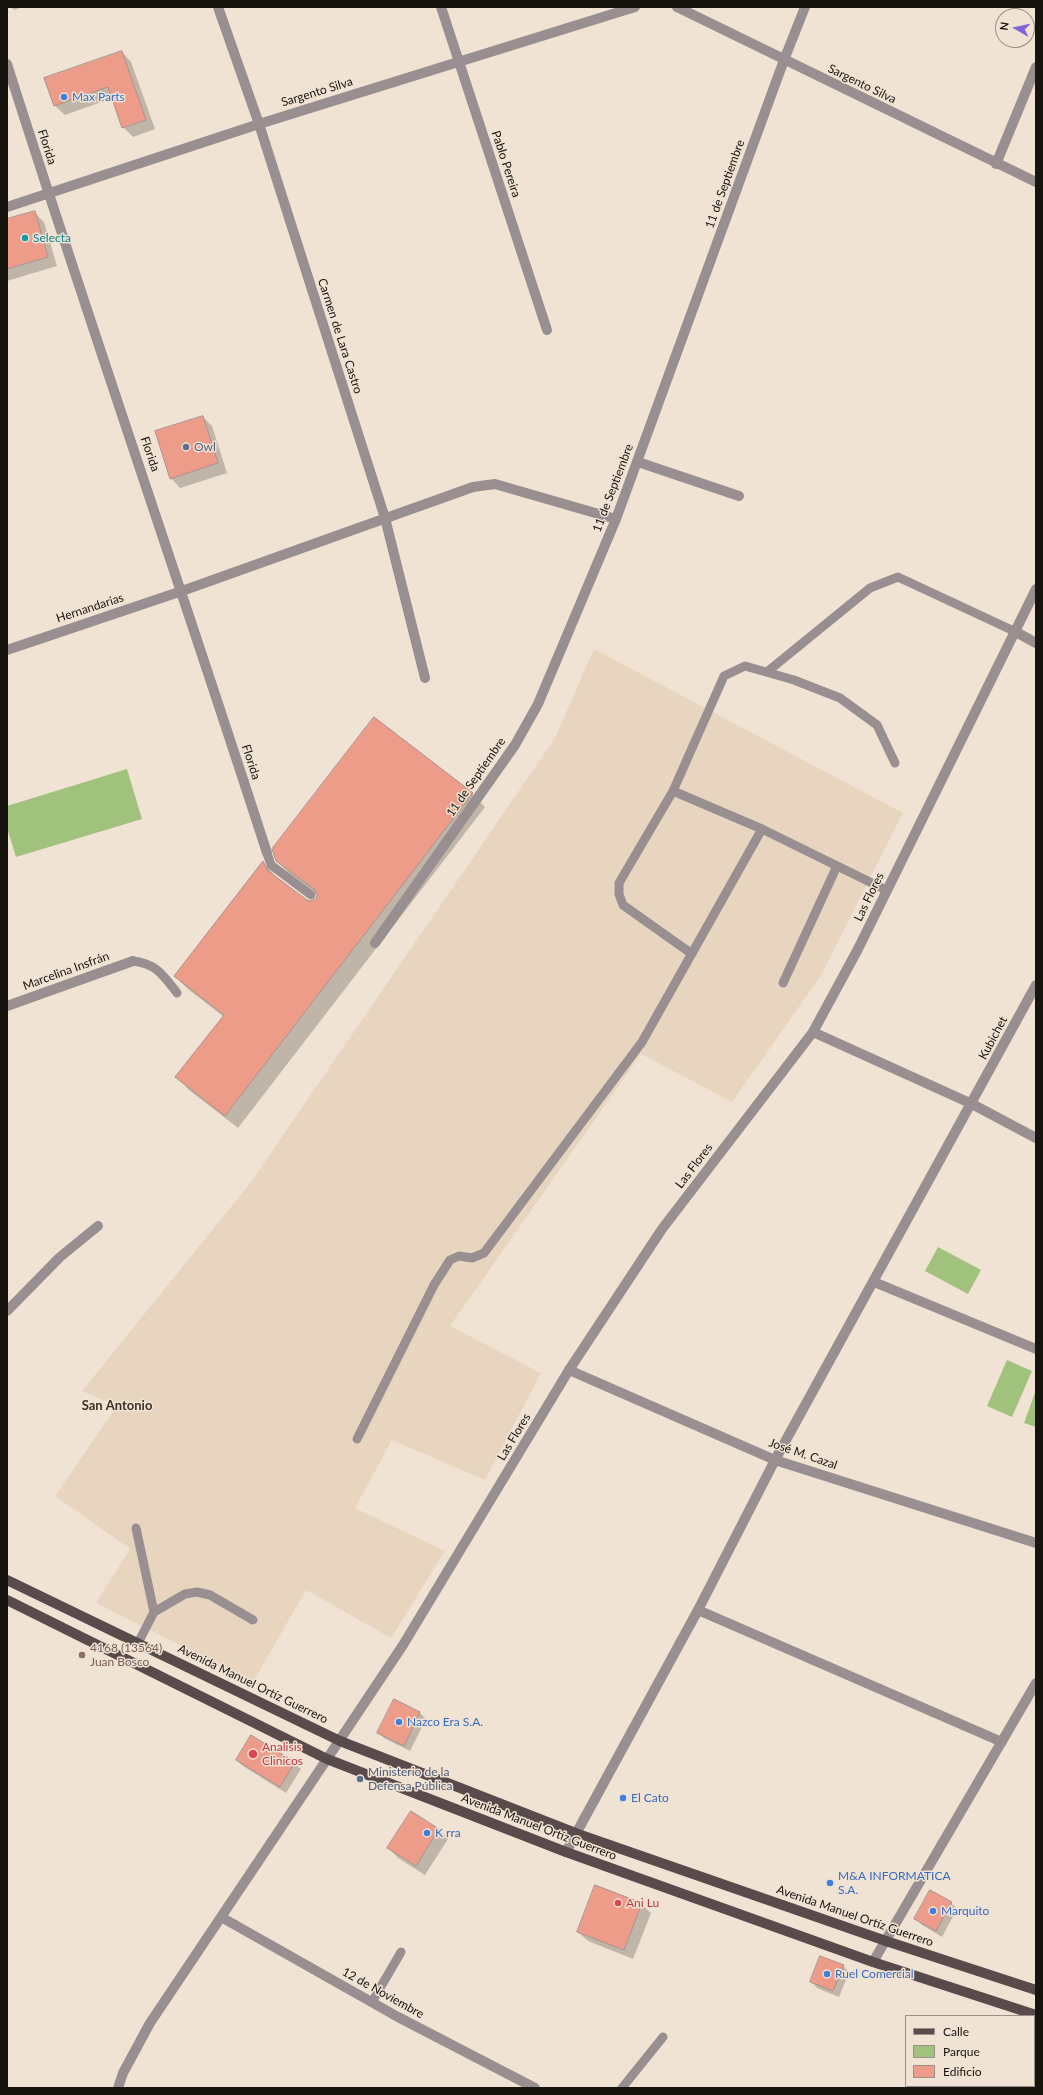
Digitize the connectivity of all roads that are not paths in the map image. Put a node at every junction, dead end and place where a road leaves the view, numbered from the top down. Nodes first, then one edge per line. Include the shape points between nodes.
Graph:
1 (218, 7) edge
2 (441, 7) edge
3 (635, 7) edge
4 (677, 7) edge
5 (805, 7) edge
6 (784, 60) junction
7 (459, 62) junction
8 (7, 64) edge
9 (1036, 67) edge
10 (259, 124) junction
11 (996, 164) junction
12 (1036, 182) edge
13 (48, 194) junction
14 (7, 207) edge
15 (547, 330) dead end
16 (638, 462) junction
17 (739, 496) dead end
18 (385, 518) junction
19 (616, 519) junction
20 (1036, 589) edge
21 (182, 591) junction
22 (1016, 632) junction
23 (1036, 643) edge
24 (7, 650) edge
25 (768, 672) junction
26 (425, 678) dead end
27 (895, 763) dead end
28 (673, 792) junction
29 (762, 829) junction
30 (267, 853) joint
31 (837, 866) junction
32 (886, 890) junction
33 (311, 895) dead end
34 (375, 943) dead end
35 (692, 954) junction
36 (133, 961) joint
37 (783, 982) dead end
38 (1036, 985) edge
39 (177, 993) dead end
40 (7, 1006) edge
41 (813, 1032) junction
42 (972, 1104) junction
43 (1036, 1138) edge
44 (98, 1226) dead end
45 (874, 1282) junction
46 (7, 1311) edge
47 (1036, 1349) edge
48 (569, 1370) junction
49 (357, 1439) dead end
50 (775, 1460) junction
51 (136, 1528) dead end
52 (1036, 1544) edge
53 (7, 1580) edge
54 (7, 1600) edge
55 (698, 1610) junction
56 (154, 1612) junction
57 (253, 1620) dead end
58 (138, 1643) junction
59 (1036, 1683) edge
60 (340, 1741) junction
61 (1002, 1742) junction
62 (327, 1759) junction
63 (578, 1834) junction
64 (566, 1852) junction
65 (221, 1917) junction
66 (886, 1941) junction
67 (402, 1952) dead end
68 (873, 1962) junction
69 (1036, 1990) edge
70 (372, 2002) junction
71 (1036, 2015) edge
72 (662, 2037) dead end
73 (118, 2088) edge
74 (535, 2088) edge
75 (622, 2088) edge

1 - 10 street, Carmen de Lara Castro
2 - 7 street, Pablo Pereira
3 - 7 street, Sargento Silva
4 - 6 street, Sargento Silva
5 - 6 street, 11 de Septiembre
6 - 11 street, Sargento Silva
6 - 16 street, 11 de Septiembre
7 - 10 street, Sargento Silva
7 - 15 street, Pablo Pereira
8 - 13 street, Florida
9 - 11 street
10 - 13 street, Sargento Silva
10 - 18 street, Carmen de Lara Castro
11 - 12 street, Sargento Silva
13 - 14 street, Sargento Silva
13 - 21 street, Florida
16 - 17 street
16 - 19 street, 11 de Septiembre
18 - 19 street, Hernandarias via 473,487 495,484
18 - 21 street, Hernandarias
18 - 26 street, Carmen de Lara Castro
19 - 34 street, 11 de Septiembre via 538,704 515,745
20 - 22 street, Las Flores
21 - 24 street, Hernandarias
21 - 30 street, Florida
22 - 23 street
22 - 25 lane via 898,578 870,588
22 - 32 street, Las Flores
25 - 27 lane via 840,698 877,726
25 - 28 lane via 745,666 724,676
28 - 29 lane
28 - 35 lane via 619,883 619,894 623,905
29 - 31 lane
29 - 35 lane
30 - 33 lane via 272,864
31 - 32 lane
31 - 37 lane
32 - 41 street, Las Flores via 858,949
35 - 49 lane via 642,1042 484,1253 472,1258 459,1256 450,1260 434,1285
36 - 39 lane via 146,963 157,969
36 - 40 street, Marcelina Insfrán
38 - 42 street, Kubichet
41 - 42 street
41 - 48 street, Las Flores via 662,1229
42 - 43 street
42 - 45 street, Kubichet
44 - 46 street via 60,1257
45 - 47 street
45 - 50 street, Kubichet
48 - 50 street, José M. Cazal
48 - 60 street, Las Flores via 403,1645
50 - 52 street, José M. Cazal
50 - 55 street, Kubichet
51 - 56 lane
53 - 58 main road, Avenida Manuel Ortíz Guerrero
54 - 62 main road, Avenida Manuel Ortíz Guerrero
55 - 61 street
55 - 63 street, Kubichet
56 - 57 lane via 185,1594 197,1592 210,1595
56 - 58 lane
58 - 60 main road, Avenida Manuel Ortíz Guerrero
59 - 61 street
60 - 62 street, Las Flores
60 - 63 main road, Avenida Manuel Ortíz Guerrero
61 - 66 street
62 - 64 main road, Avenida Manuel Ortíz Guerrero
62 - 65 street, Las Flores
63 - 64 street, Kubichet
63 - 66 main road, Avenida Manuel Ortíz Guerrero
64 - 68 main road, Avenida Manuel Ortíz Guerrero
65 - 70 street, 12 de Noviembre
65 - 73 street, Las Flores via 150,2023 123,2073
66 - 68 street
66 - 69 main road, Avenida Manuel Ortíz Guerrero
67 - 70 lane
68 - 71 main road, Avenida Manuel Ortíz Guerrero
70 - 74 street, 12 de Noviembre
72 - 75 lane

